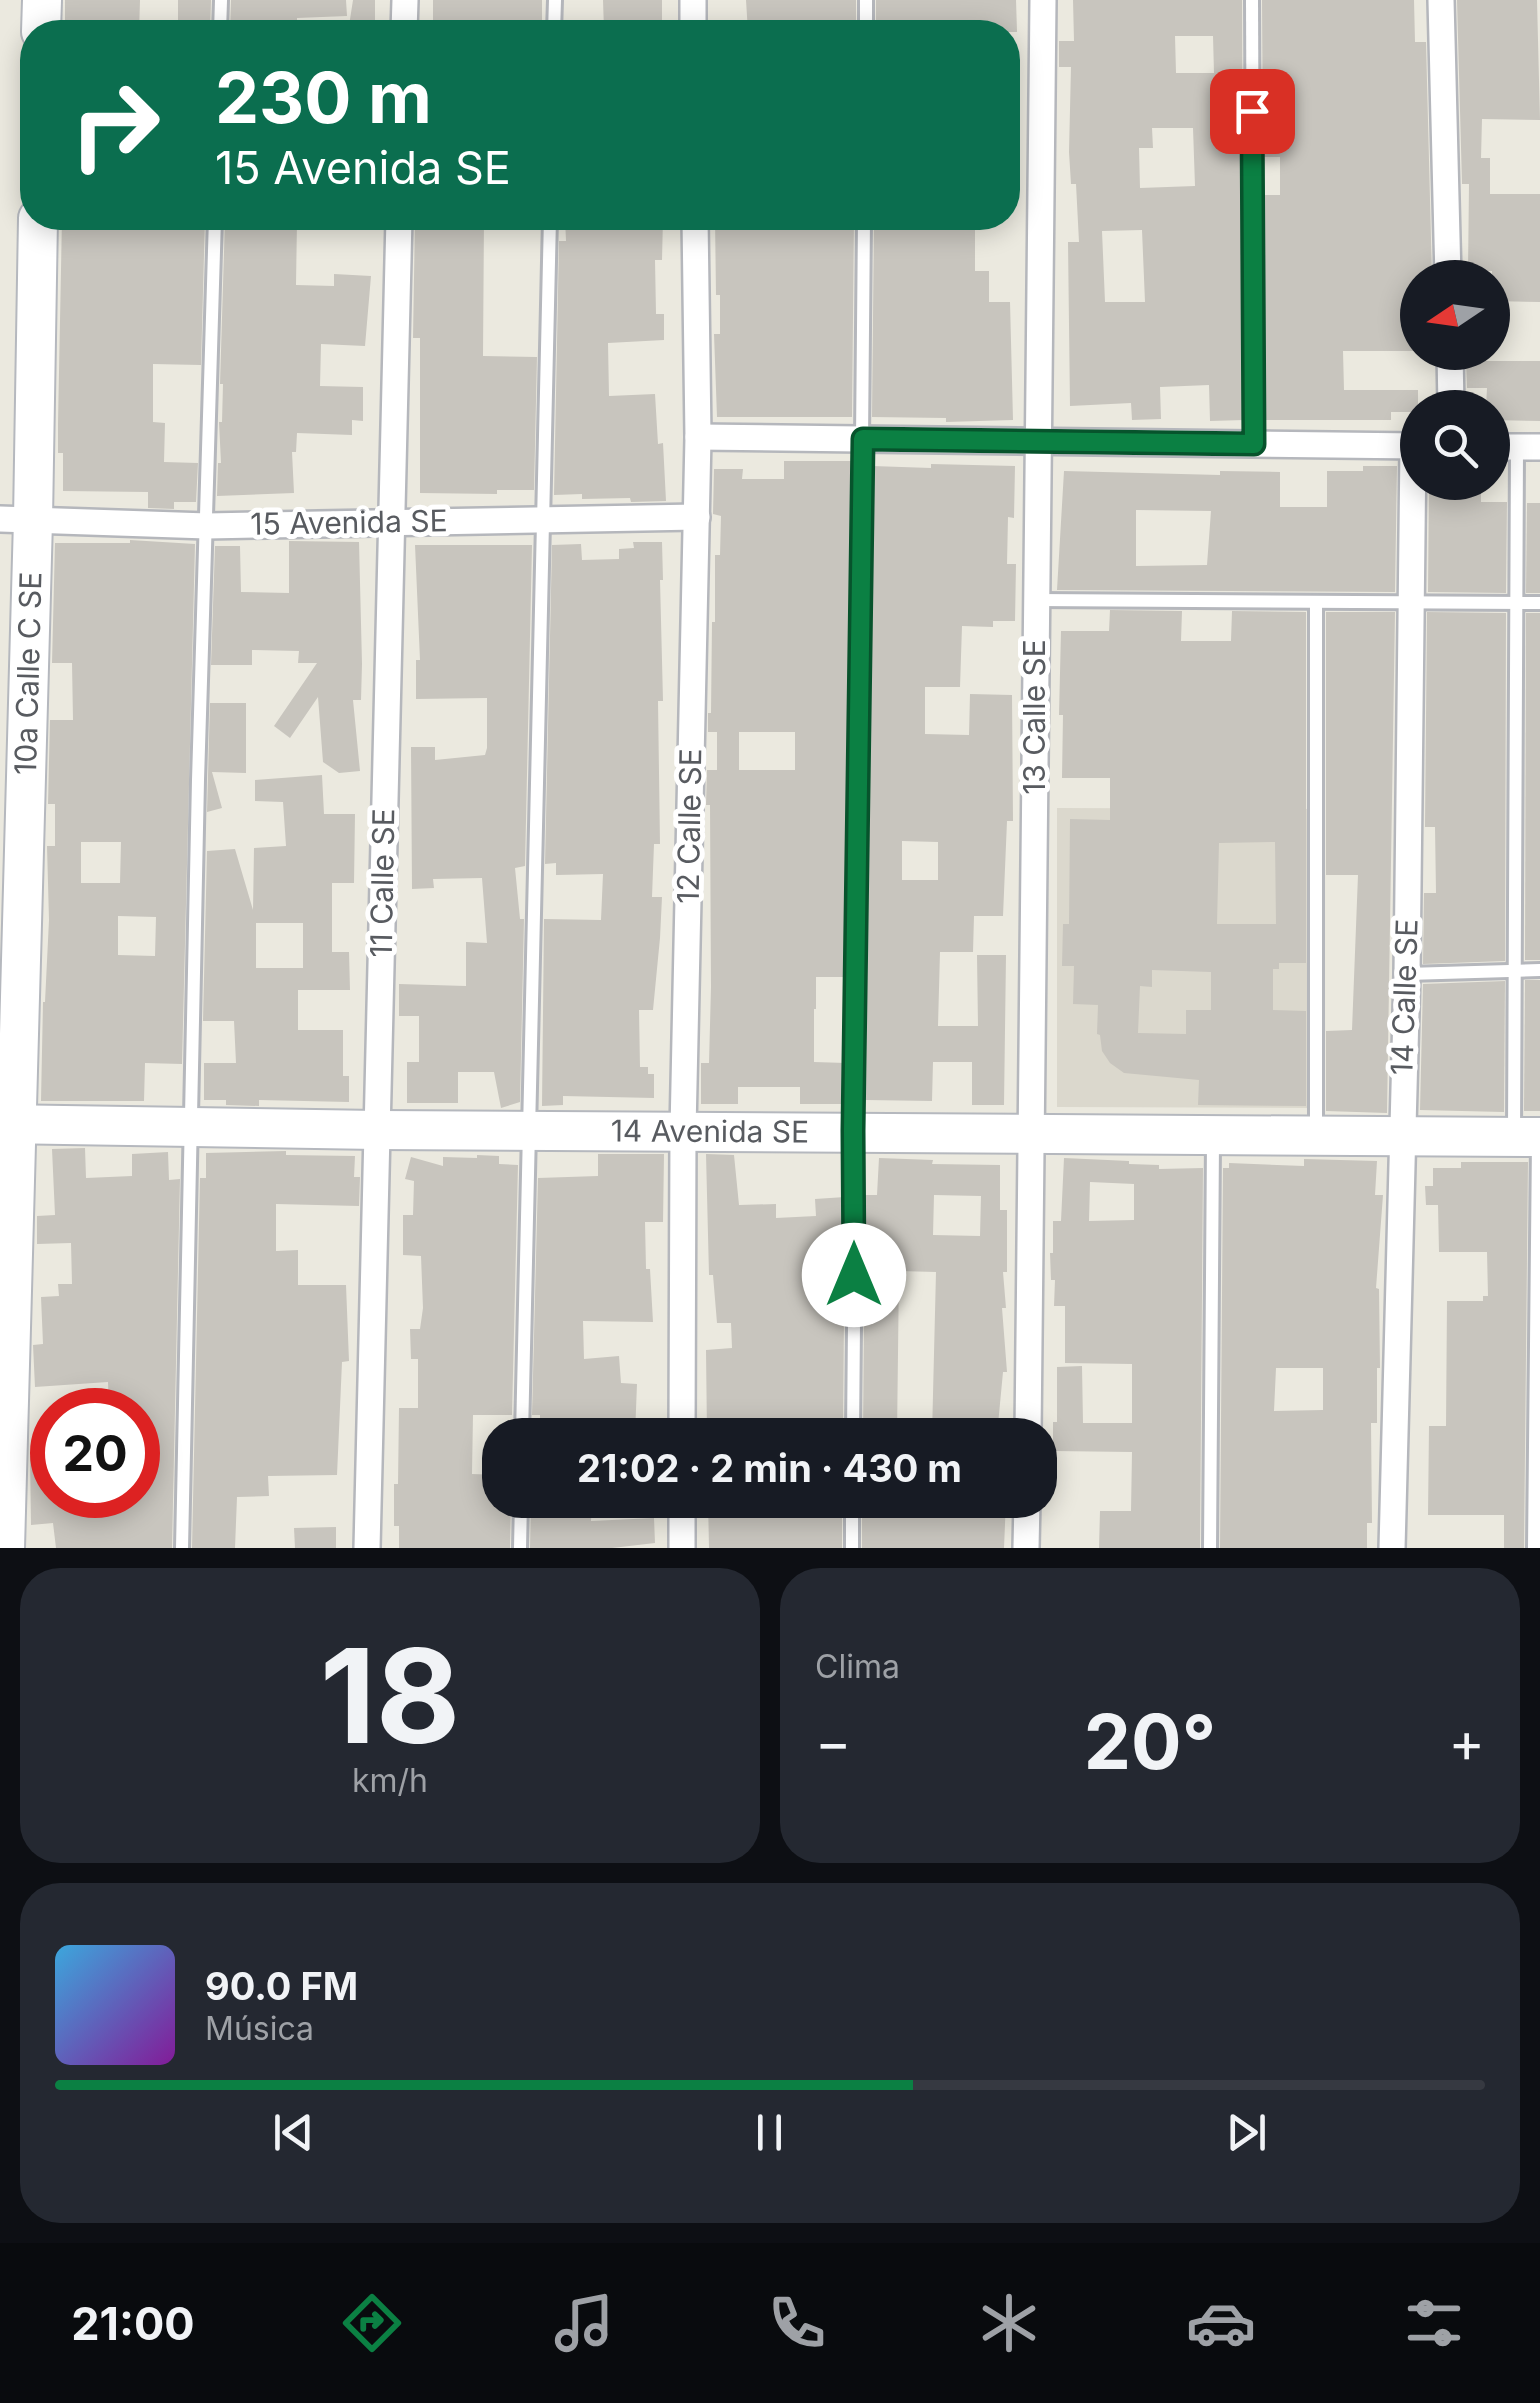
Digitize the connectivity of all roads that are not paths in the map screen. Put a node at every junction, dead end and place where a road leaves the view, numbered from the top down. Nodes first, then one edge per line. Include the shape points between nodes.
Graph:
1 (1043, 0) edge
2 (1252, 0) edge
3 (1441, 0) edge
4 (37, 230) edge
5 (215, 230) edge
6 (399, 230) edge
7 (550, 230) edge
8 (696, 230) edge
9 (864, 230) edge
10 (1448, 260) edge
11 (698, 437) junction
12 (863, 439) junction
13 (1036, 441) junction
14 (1254, 444) junction
15 (1400, 446) edge
16 (1516, 447) edge
17 (1414, 500) edge
18 (697, 517) junction
19 (17, 520) edge
20 (392, 521) junction
21 (543, 522) junction
22 (207, 526) junction
23 (1035, 600) junction
24 (1316, 602) junction
25 (1410, 602) junction
26 (1516, 602) junction
27 (1540, 602) edge
28 (1514, 970) junction
29 (1540, 970) edge
30 (1407, 974) junction
31 (9, 1124) edge
32 (191, 1126) junction
33 (377, 1130) junction
34 (527, 1130) junction
35 (683, 1130) junction
36 (853, 1131) junction
37 (1032, 1132) junction
38 (1213, 1134) junction
39 (1316, 1134) junction
40 (1401, 1135) junction
41 (1531, 1137) edge
42 (522, 1418) edge
43 (682, 1418) edge
44 (853, 1418) edge
45 (1028, 1418) edge
46 (521, 1518) edge
47 (682, 1518) edge
48 (852, 1518) edge
49 (1027, 1518) edge
50 (4, 1548) edge
51 (182, 1548) edge
52 (367, 1548) edge
53 (520, 1548) edge
54 (682, 1548) edge
55 (852, 1548) edge
56 (1026, 1548) edge
57 (1210, 1548) edge
58 (1392, 1548) edge
59 (1534, 1548) edge

1 - 13 street, 13 Calle SE
2 - 14 lane
3 - 10 street
4 - 19 street, 10a Calle C SE
5 - 22 lane
6 - 20 street, 11 Calle SE
7 - 21 lane
8 - 11 street, 12 Calle SE
9 - 12 lane
11 - 12 street
11 - 18 street, 12 Calle SE
12 - 13 street
12 - 36 lane
13 - 14 street
13 - 23 street, 13 Calle SE
14 - 15 street
16 - 26 lane
17 - 25 street, 14 Calle SE
18 - 21 street, 15 Avenida SE
18 - 35 street, 12 Calle SE
19 - 22 street, 15 Avenida SE
19 - 31 street, 10a Calle C SE
20 - 21 street, 15 Avenida SE
20 - 22 street, 15 Avenida SE
20 - 33 street, 11 Calle SE
21 - 34 lane
22 - 32 lane
23 - 24 lane
23 - 37 street, 13 Calle SE
24 - 25 lane
24 - 39 lane
25 - 26 lane
25 - 30 street, 14 Calle SE
26 - 27 lane
26 - 28 lane
28 - 29 lane
28 - 30 lane
28 - 41 lane
30 - 40 street, 14 Calle SE
31 - 32 street, 14 Avenida SE
31 - 50 street, 10a Calle C SE
32 - 33 street, 14 Avenida SE
32 - 51 lane
33 - 34 street, 14 Avenida SE
33 - 52 street, 11 Calle SE
34 - 35 street, 14 Avenida SE
34 - 42 lane
35 - 36 street, 14 Avenida SE
35 - 43 street, 12 Calle SE
36 - 37 street, 14 Avenida SE
36 - 44 lane
37 - 38 street, 14 Avenida SE
37 - 45 street, 13 Calle SE
38 - 39 street, 14 Avenida SE
38 - 57 lane
39 - 40 street, 14 Avenida SE
40 - 41 street, 14 Avenida SE
40 - 58 street, 14 Calle SE
41 - 59 lane
46 - 53 lane
47 - 54 street
48 - 55 lane
49 - 56 street

